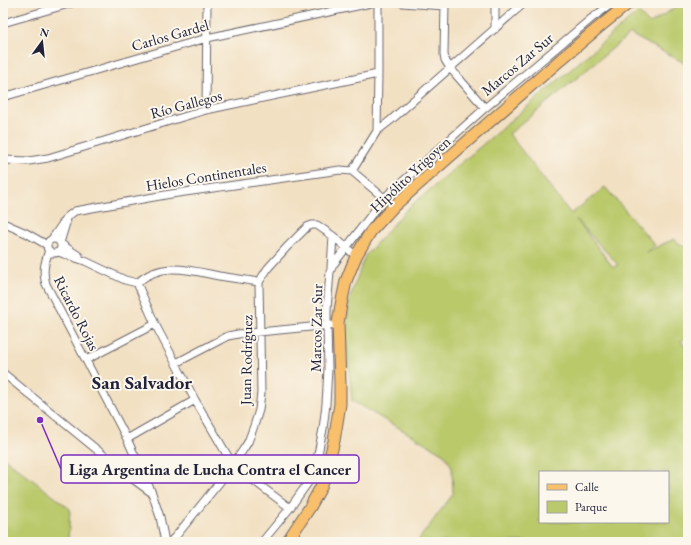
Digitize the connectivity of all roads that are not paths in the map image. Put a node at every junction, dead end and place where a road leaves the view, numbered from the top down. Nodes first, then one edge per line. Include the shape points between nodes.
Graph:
1 (72, 3) edge
2 (207, 3) edge
3 (371, 3) edge
4 (378, 3) edge
5 (402, 3) edge
6 (494, 3) edge
7 (524, 3) edge
8 (445, 4) edge
9 (621, 4) edge
10 (3, 23) edge
11 (495, 29) junction
12 (207, 38) junction
13 (450, 68) junction
14 (378, 74) junction
15 (3, 97) edge
16 (485, 108) junction
17 (206, 110) junction
18 (377, 131) junction
19 (3, 160) edge
20 (352, 171) junction
21 (384, 198) junction
22 (67, 217) junction
23 (3, 223) edge
24 (333, 236) junction
25 (61, 243) junction
26 (49, 244) junction
27 (346, 248) junction
28 (58, 252) junction
29 (356, 256) junction
30 (85, 261) junction
31 (330, 272) junction
32 (259, 282) junction
33 (137, 284) junction
34 (338, 323) junction
35 (155, 324) junction
36 (327, 326) junction
37 (260, 332) junction
38 (86, 360) junction
39 (176, 363) junction
40 (3, 374) edge
41 (195, 400) junction
42 (127, 439) junction
43 (233, 464) junction
44 (152, 493) junction
45 (290, 508) junction
46 (165, 542) edge
47 (170, 542) edge
48 (262, 542) edge
49 (287, 542) edge

1 - 10 street
2 - 12 street
3 - 12 street, Carlos Gardel
4 - 14 street
5 - 8 street
6 - 11 street
7 - 11 street
8 - 13 street via 444,54
9 - 16 street, Marcos Zar Sur via 592,18
9 - 29 main road, Hipólito Yrigoyen via 393,207 371,231
11 - 13 street
12 - 15 street, Carlos Gardel
12 - 17 street
13 - 16 street
13 - 18 street
14 - 17 street, Río Gallegos
14 - 18 street
16 - 21 street, Marcos Zar Sur
17 - 19 street, Río Gallegos via 48,158 29,161
18 - 20 street
20 - 21 street
20 - 22 street, Hielos Continentales via 340,170 171,194 75,211
21 - 27 street, Marcos Zar Sur
22 - 25 street
22 - 26 street
23 - 26 street
24 - 27 street
24 - 31 street
24 - 32 street via 317,225 308,227 287,246
25 - 26 street via 56,239
25 - 28 street
25 - 30 street
26 - 28 street via 52,252
26 - 38 street, Ricardo Rojas via 44,264 46,284
27 - 29 street
27 - 31 street, Marcos Zar Sur
28 - 30 street
29 - 34 main road, Hipólito Yrigoyen via 346,281
30 - 33 street
31 - 36 street, Marcos Zar Sur
32 - 33 street via 177,268 154,272
32 - 37 street, Juan Rodríguez
33 - 35 street
34 - 36 street
34 - 49 main road, Hipólito Yrigoyen via 340,404 328,465 310,507
35 - 38 street
35 - 39 street
36 - 37 street
36 - 45 street, Marcos Zar Sur via 328,387 316,464 312,477
37 - 39 street via 228,336
37 - 43 street, Juan Rodríguez via 259,410 248,442
38 - 42 street, Ricardo Rojas
39 - 41 street
40 - 44 street
41 - 42 street
41 - 43 street
42 - 44 street, Ricardo Rojas
43 - 45 street
43 - 47 street, Juan Rodríguez
44 - 46 street, Ricardo Rojas
45 - 48 street, Marcos Zar Sur

